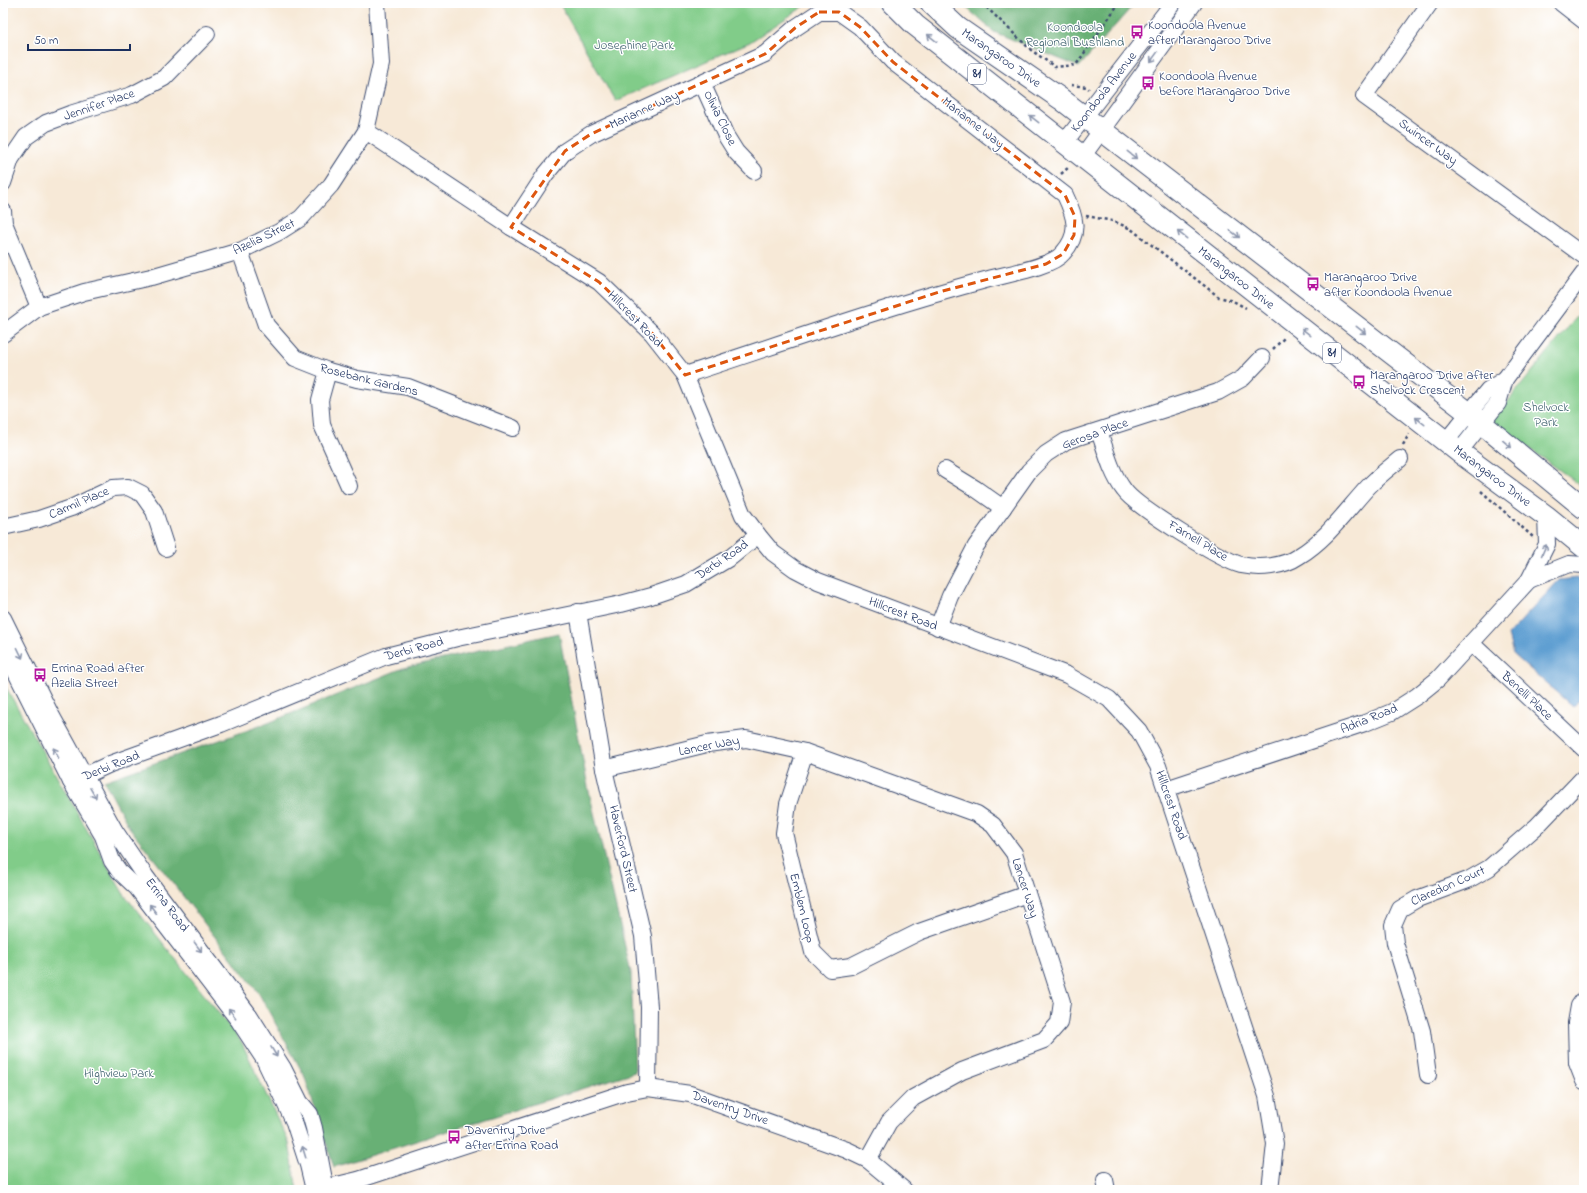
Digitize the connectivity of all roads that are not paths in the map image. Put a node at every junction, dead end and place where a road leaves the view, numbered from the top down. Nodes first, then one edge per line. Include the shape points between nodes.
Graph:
1 (377, 3) edge
2 (893, 3) edge
3 (931, 3) edge
4 (1173, 3) edge
5 (1194, 3) edge
6 (1430, 3) edge
7 (1561, 3) edge
8 (1584, 21) edge
9 (207, 34) dead end
10 (702, 83) junction
11 (1084, 118) junction
12 (366, 131) junction
13 (1101, 131) junction
14 (1064, 143) junction
15 (1082, 157) junction
16 (754, 171) dead end
17 (3, 183) edge
18 (3, 211) edge
19 (511, 227) junction
20 (240, 252) junction
21 (1584, 256) edge
22 (1584, 273) edge
23 (39, 307) junction
24 (3, 334) edge
25 (1262, 358) dead end
26 (328, 371) junction
27 (685, 375) junction
28 (1476, 418) junction
29 (513, 428) dead end
30 (1099, 431) junction
31 (1453, 447) junction
32 (1400, 459) dead end
33 (945, 470) dead end
34 (349, 486) dead end
35 (1003, 508) junction
36 (1584, 508) edge
37 (1546, 516) junction
38 (3, 527) edge
39 (758, 536) junction
40 (1584, 547) edge
41 (166, 548) dead end
42 (1584, 565) edge
43 (1529, 580) junction
44 (578, 612) junction
45 (3, 618) edge
46 (938, 627) junction
47 (1470, 643) junction
48 (3, 647) edge
49 (1584, 749) edge
50 (805, 752) junction
51 (604, 769) junction
52 (1584, 777) edge
53 (77, 779) junction
54 (1166, 789) junction
55 (1027, 894) junction
56 (1584, 999) edge
57 (1428, 1075) dead end
58 (1584, 1081) edge
59 (648, 1088) junction
60 (868, 1160) junction
61 (320, 1189) edge
62 (904, 1190) edge
63 (1270, 1190) edge

1 - 12 street, Azelia Street via 381,64
14 -> 2 main road, Marangaroo Drive / 81 via 915,25
3 - 11 main road, Marangaroo Drive / 81 via 958,28 1061,99
4 - 11 street, Koondoola Avenue
5 -> 13 street, Koondoola Avenue
6 - 21 street, Swincer Way via 1364,96
7 - 8 street
9 - 17 street, Jennifer Place via 164,78 132,95 46,123 26,137 10,159
10 - 16 street, Olivia Close via 726,136 736,152
10 - 19 street, Marianne Way via 591,134 565,152 545,175
10 - 27 street, Marianne Way via 765,54 795,28 819,12 839,12 860,27 893,62 1065,195 1075,217 1074,235 1063,254 1046,264 940,292
11 - 13 main road, Marangaroo Drive / 81
11 - 14 street, Koondoola Avenue
12 - 19 street, Hillcrest Road
12 - 20 street, Azelia Street via 331,185 301,218
13 - 15 street, Koondoola Avenue
13 -> 28 main road, Marangaroo Drive / 81
14 - 15 main road, Marangaroo Drive / 81
31 -> 15 main road, Marangaroo Drive / 81
18 - 23 street via 4,223
19 - 27 street, Hillcrest Road via 599,282 652,333
20 - 23 street, Azelia Street via 151,277 84,292
20 - 26 street, Rosebank Gardens via 266,325 295,358
22 - 28 street via 1505,379 1488,390
23 - 24 street, Azelia Street
25 - 30 street, Gerosa Place via 1243,378 1218,392
26 - 29 street, Rosebank Gardens via 357,379 408,387
26 - 34 street via 320,400 322,425
27 - 39 street, Hillcrest Road via 743,515
28 - 31 street
28 -> 36 main road, Marangaroo Drive / 81
30 - 32 street, Farnell Place via 1112,470 1124,491 1141,506 1216,555 1241,565 1272,567 1298,557 1319,541 1369,486
30 - 35 street, Gerosa Place via 1066,441 1046,454 1029,471
31 - 37 main road, Marangaroo Drive / 81
33 - 35 street
35 - 46 street, Gerosa Place via 976,546 950,596
37 - 40 main road, Marangaroo Drive / 81
43 -> 37 street, Adria Road via 1546,548
38 - 41 street, Carmil Place via 58,513 113,488 128,487 142,494 154,511
39 - 44 street, Derbi Road via 731,557 686,584 622,604
39 - 46 street, Hillcrest Road via 773,553 818,582
42 - 43 street, Adria Road via 1569,564
43 - 47 street, Adria Road
44 - 51 street, Haverford Street
44 - 53 street, Derbi Road via 386,656 221,724 110,764
45 -> 53 street, Errina Road via 49,712
46 - 54 street, Hillcrest Road via 1066,675 1109,699 1139,731 1158,766
47 - 49 street, Benelli Place
47 - 54 street, Adria Road via 1438,679 1392,712
53 -> 48 street, Errina Road
50 - 51 street, Lancer Way via 746,739 707,744
50 - 55 street, Lancer Way via 977,814 993,825 1014,853
50 - 55 street, Emblem Loop via 788,804 784,833 813,952 830,969 851,966 919,932
51 - 59 street, Haverford Street via 643,936 649,1007
52 - 57 street, Claredon Court via 1538,826 1489,868 1468,880 1416,899 1400,909 1393,925 1395,944 1422,1031
53 - 61 street, Errina Road via 146,878 250,1016 279,1061 294,1091 310,1114 314,1128
54 - 63 street, Hillcrest Road via 1267,1096 1275,1144
55 - 60 street, Lancer Way via 1062,1002 1058,1023 1044,1040 962,1071 913,1098 889,1122
56 - 58 street via 1579,1006 1576,1023 1577,1063
59 - 60 street, Daventry Drive via 690,1094 847,1150
59 - 61 street, Daventry Drive via 627,1092 358,1180
60 - 62 street, Daventry Drive

